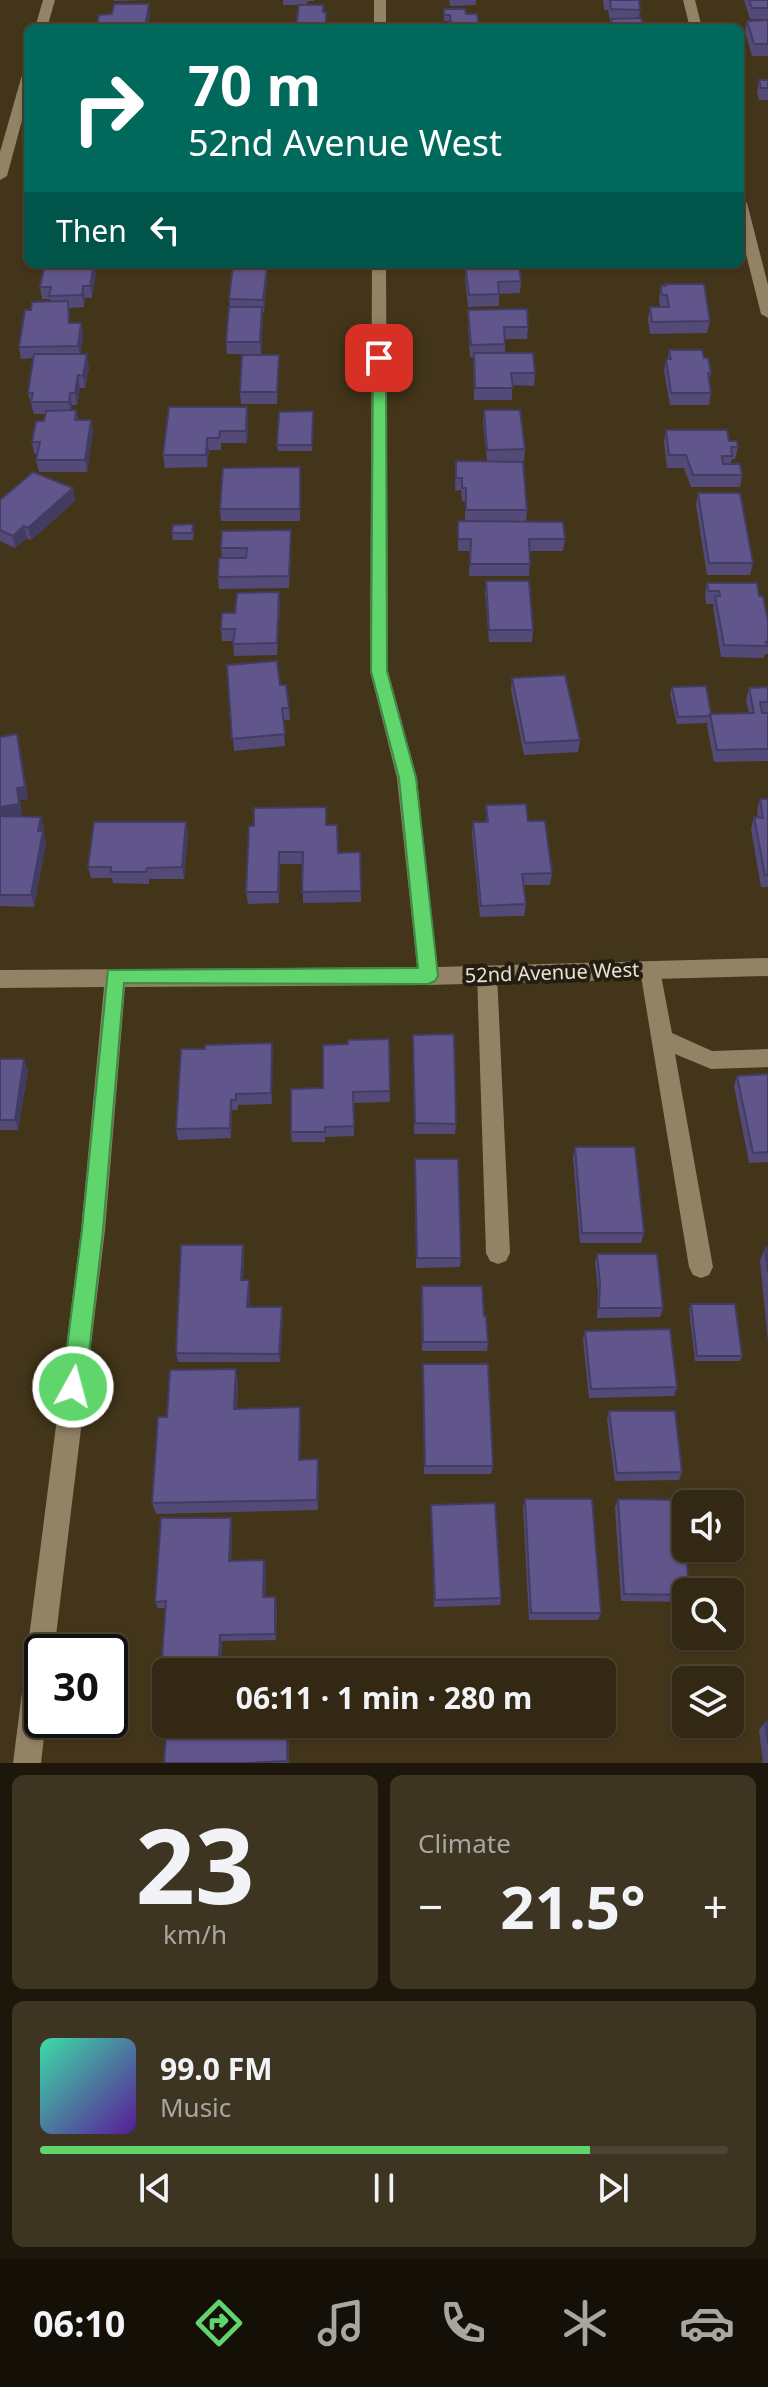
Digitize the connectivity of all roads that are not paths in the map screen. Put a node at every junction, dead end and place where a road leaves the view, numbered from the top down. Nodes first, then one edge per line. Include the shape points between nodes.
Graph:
1 (49, 0) edge
2 (380, 0) edge
3 (689, 0) edge
4 (42, 24) edge
5 (380, 24) edge
6 (695, 24) edge
7 (24, 86) edge
8 (4, 143) edge
9 (0, 176) edge
10 (744, 219) edge
11 (379, 268) edge
12 (768, 314) edge
13 (768, 967) edge
14 (650, 970) junction
15 (487, 974) junction
16 (115, 976) junction
17 (428, 976) junction
18 (0, 979) edge
19 (661, 1038) junction
20 (768, 1058) edge
21 (498, 1253) dead end
22 (701, 1267) dead end
23 (27, 1763) edge

1 - 4 street
2 - 5 street
3 - 6 street
7 - 8 street
8 - 9 street
10 - 12 street
11 - 17 street via 379,671 407,778
13 - 14 street, 52nd Avenue West
14 - 15 street, 52nd Avenue West
14 - 19 street
15 - 17 street, 52nd Avenue West
15 - 21 street
16 - 17 street, 52nd Avenue West
16 - 18 street, 52nd Avenue West
16 - 23 street via 93,1230
19 - 20 street via 711,1060
19 - 22 street

